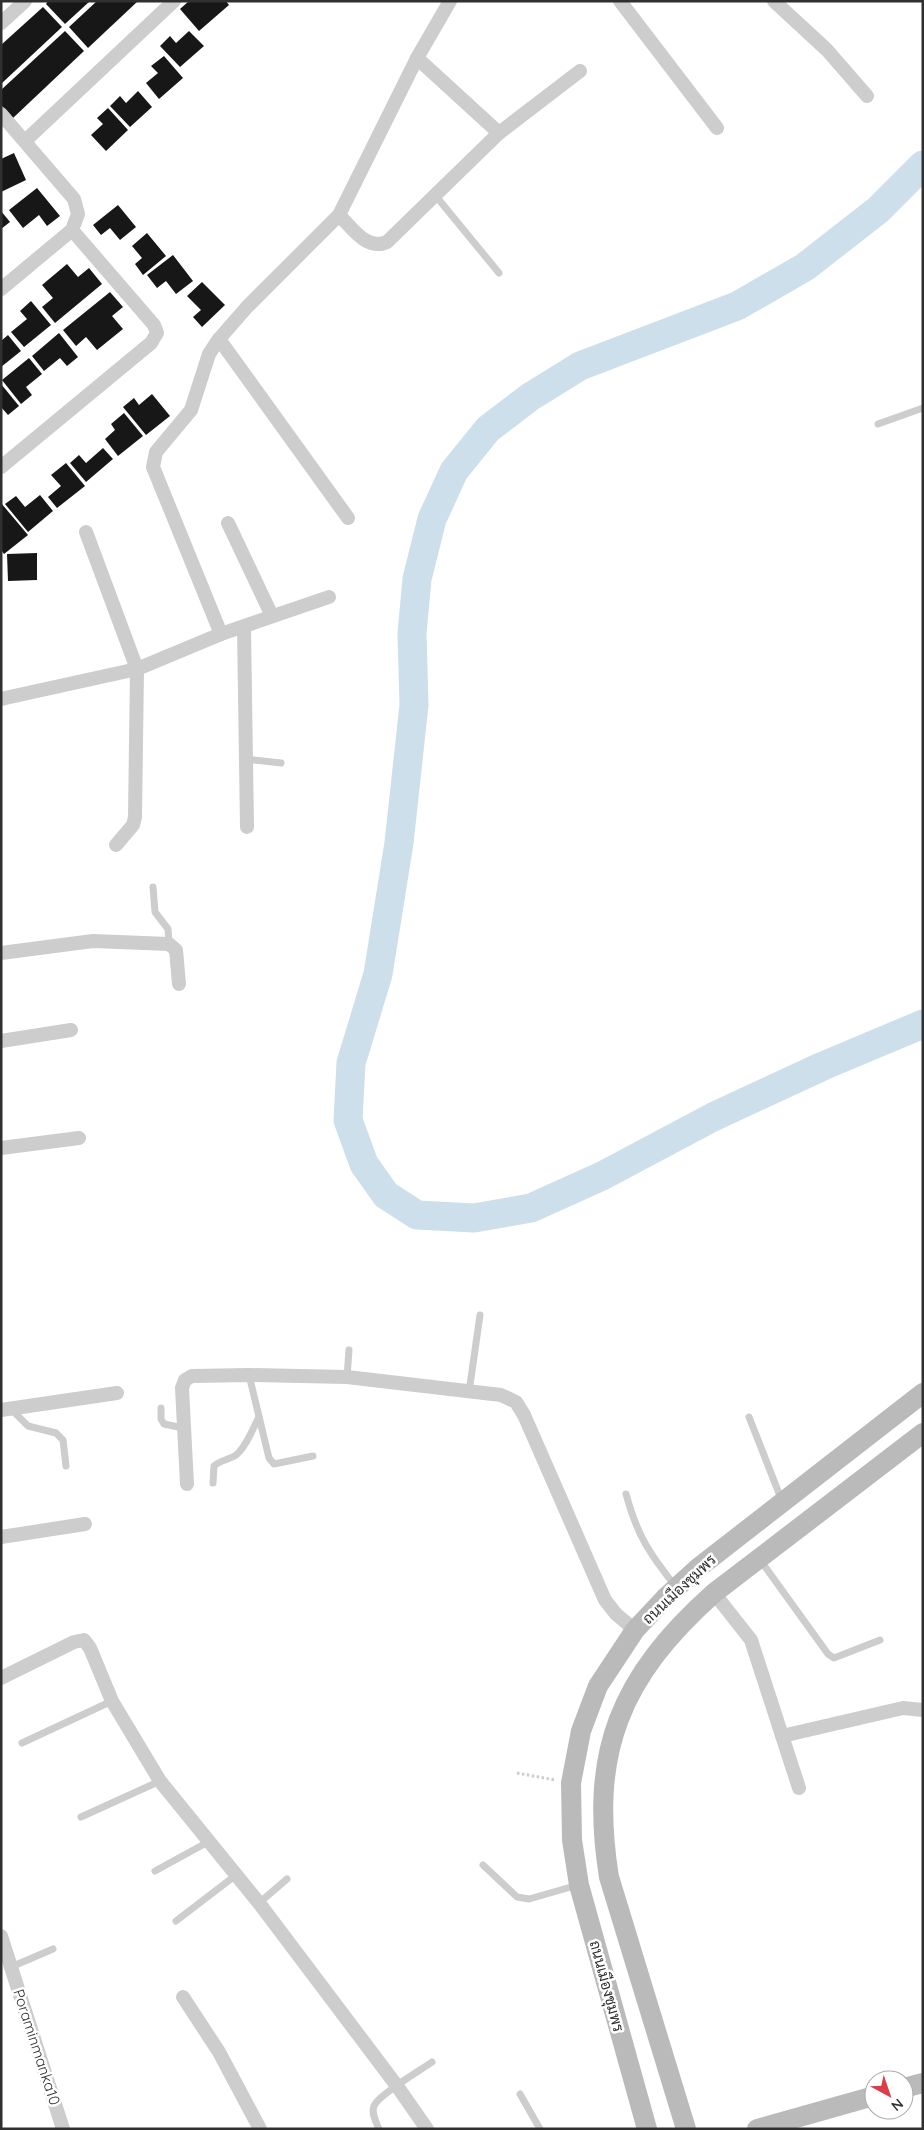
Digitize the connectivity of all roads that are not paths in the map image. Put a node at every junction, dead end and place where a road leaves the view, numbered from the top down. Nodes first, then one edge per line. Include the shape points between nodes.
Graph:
1 (25, 1) edge
2 (174, 1) edge
3 (450, 1) edge
4 (620, 1) edge
5 (774, 1) edge
6 (1, 23) edge
7 (417, 58) junction
8 (580, 71) dead end
9 (867, 96) dead end
10 (1, 114) edge
11 (716, 128) dead end
12 (7, 130) edge
13 (499, 134) junction
14 (25, 141) junction
15 (435, 195) junction
16 (339, 216) junction
17 (72, 230) junction
18 (499, 273) dead end
19 (1, 289) edge
20 (219, 339) junction
21 (923, 408) edge
22 (878, 424) dead end
23 (1, 467) edge
24 (348, 518) dead end
25 (228, 523) dead end
26 (86, 532) dead end
27 (328, 597) dead end
28 (272, 616) junction
29 (244, 627) junction
30 (221, 634) junction
31 (137, 669) junction
32 (1, 699) edge
33 (245, 759) junction
34 (281, 763) dead end
35 (247, 827) dead end
36 (116, 845) dead end
37 (153, 887) dead end
38 (169, 944) junction
39 (1, 953) edge
40 (179, 984) dead end
41 (72, 1030) dead end
42 (1, 1041) edge
43 (79, 1138) dead end
44 (1, 1148) edge
45 (480, 1315) dead end
46 (348, 1350) dead end
47 (249, 1375) junction
48 (347, 1377) junction
49 (469, 1392) junction
50 (117, 1393) dead end
51 (923, 1393) edge
52 (161, 1408) dead end
53 (6, 1409) edge
54 (259, 1417) junction
55 (749, 1417) dead end
56 (183, 1428) junction
57 (923, 1433) edge
58 (313, 1456) dead end
59 (66, 1466) dead end
60 (213, 1483) dead end
61 (186, 1484) dead end
62 (626, 1494) dead end
63 (783, 1502) junction
64 (84, 1524) dead end
65 (1, 1537) edge
66 (759, 1558) junction
67 (677, 1587) junction
68 (714, 1593) junction
69 (636, 1630) junction
70 (880, 1640) dead end
71 (1, 1678) edge
72 (112, 1701) junction
73 (923, 1710) edge
74 (782, 1736) junction
75 (22, 1743) dead end
76 (160, 1781) junction
77 (799, 1788) dead end
78 (81, 1817) dead end
79 (208, 1842) junction
80 (483, 1865) dead end
81 (155, 1871) dead end
82 (236, 1875) junction
83 (287, 1879) dead end
84 (579, 1885) junction
85 (259, 1903) junction
86 (176, 1921) dead end
87 (1, 1936) edge
88 (53, 1949) dead end
89 (11, 1967) junction
90 (183, 1997) dead end
91 (432, 2062) dead end
92 (397, 2086) junction
93 (520, 2094) dead end
94 (864, 2099) edge
95 (764, 2128) edge
96 (63, 2129) edge
97 (260, 2129) edge
98 (379, 2129) edge
99 (426, 2129) edge
100 (540, 2129) edge
101 (647, 2129) edge
102 (686, 2129) edge

1 - 6 street
2 - 14 street
3 - 7 street
4 - 11 street
5 - 9 street via 827,50
7 - 13 street
7 - 16 street
8 - 13 street
10 - 12 street
12 - 14 street
13 - 15 street
14 - 17 street via 74,198 78,214
15 - 16 street via 387,242 378,246 369,244
15 - 18 lane
16 - 20 street
17 - 19 street
17 - 23 street via 154,325 157,333 151,343
20 - 24 street
20 - 30 street via 209,354 190,410 156,452 153,467
21 - 22 lane
25 - 28 street
26 - 31 street
27 - 28 street
28 - 29 street
29 - 30 street
29 - 33 street
30 - 31 street
31 - 32 street
31 - 36 street via 135,817
33 - 34 lane
33 - 35 street
37 - 38 lane via 155,912 168,929
38 - 39 street via 93,941
38 - 40 street via 176,950
41 - 42 street
43 - 44 street
45 - 49 lane
46 - 48 lane
47 - 48 street
47 - 54 lane
47 - 56 street via 192,1376 185,1380 182,1388
48 - 49 street
49 - 69 street via 501,1395 516,1402 605,1600
50 - 53 street
51 - 63 main road, ถนนเมืองชุมพร
52 - 56 lane via 164,1424
53 - 59 lane via 28,1426 56,1433 62,1440
54 - 58 lane via 269,1458 274,1464
54 - 60 lane via 240,1450 214,1466
55 - 63 lane
56 - 61 street
57 - 66 main road, ถนนเมืองชุมพร
62 - 67 lane via 635,1526 650,1554
63 - 67 main road, ถนนเมืองชุมพร
64 - 65 street
66 - 68 main road, ถนนเมืองชุมพร
66 - 70 lane via 828,1654 834,1658
67 - 69 main road, ถนนเมืองชุมพร
68 - 74 street via 751,1640
68 - 102 main road, ถนนเมืองชุมพร via 664,1642 643,1670 628,1697 611,1741 602,1792 603,1836 609,1877
69 - 84 main road, ถนนเมืองชุมพร via 598,1686 581,1731 571,1783 572,1840
71 - 72 street via 84,1640
72 - 75 lane
72 - 76 street
73 - 74 street via 903,1708
74 - 77 street
76 - 78 lane
76 - 79 street
79 - 81 lane
79 - 82 street
80 - 84 lane via 517,1897 529,1899
82 - 85 street
82 - 86 lane
83 - 85 lane
84 - 101 main road, ถนนเมืองชุมพร
85 - 92 street
87 - 89 street, Poraminmanka10
88 - 89 lane
89 - 96 street, Poraminmanka10
90 - 97 street via 219,2052
91 - 92 lane
92 - 98 lane via 373,2107
92 - 99 street
93 - 100 lane
94 - 95 main road

